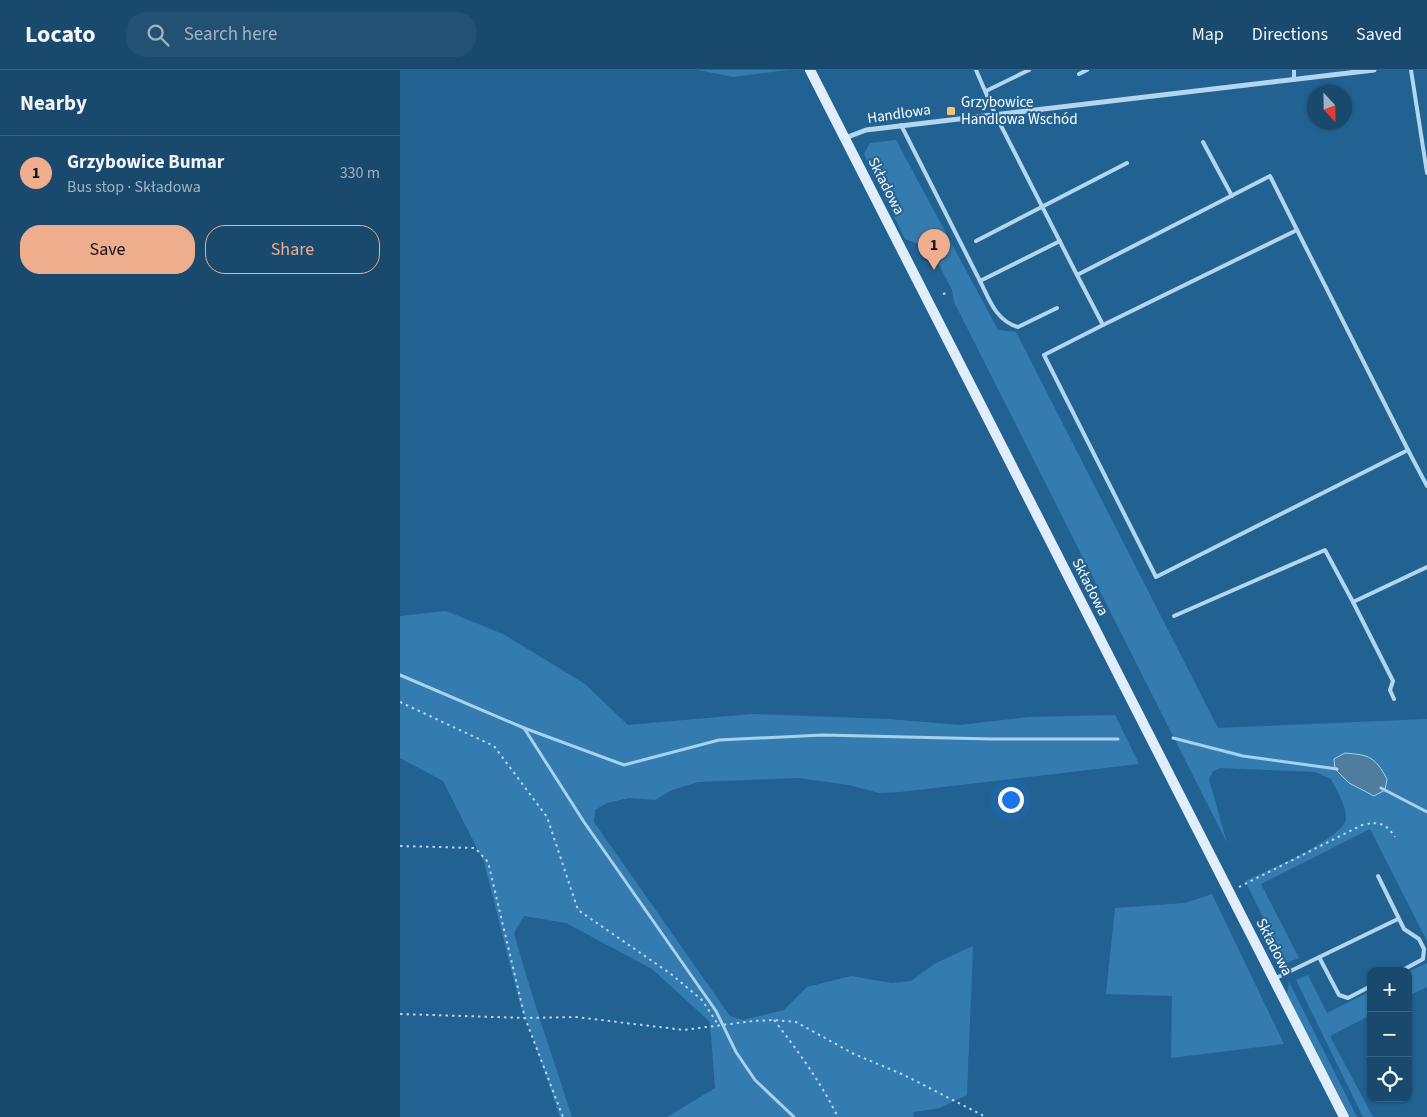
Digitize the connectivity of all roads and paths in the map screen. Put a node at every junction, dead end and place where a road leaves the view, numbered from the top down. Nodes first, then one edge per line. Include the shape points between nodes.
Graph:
1 (810, 70) edge
2 (976, 70) edge
3 (1016, 70) edge
4 (1029, 70) edge
5 (1087, 70) edge
6 (1294, 70) edge
7 (1374, 70) edge
8 (1412, 70) edge
9 (1362, 71) edge
10 (1079, 74) dead end
11 (1018, 75) junction
12 (1294, 80) junction
13 (986, 91) junction
14 (995, 114) junction
15 (901, 126) junction
16 (844, 138) junction
17 (1203, 142) dead end
18 (1127, 163) dead end
19 (1427, 172) edge
20 (1232, 196) junction
21 (1042, 206) junction
22 (1297, 230) junction
23 (976, 241) dead end
24 (1060, 241) junction
25 (929, 252) dead end
26 (923, 254) dead end
27 (1077, 275) junction
28 (980, 281) junction
29 (946, 293) dead end
30 (943, 294) dead end
31 (1056, 308) dead end
32 (1103, 325) junction
33 (1408, 450) junction
34 (1427, 486) edge
35 (1427, 567) edge
36 (1353, 602) junction
37 (1174, 616) dead end
38 (1394, 699) dead end
39 (400, 702) edge
40 (1395, 837) dead end
41 (400, 846) edge
42 (1378, 876) dead end
43 (1229, 892) junction
44 (1398, 919) junction
45 (1319, 957) junction
46 (1408, 967) edge
47 (1274, 979) junction
48 (1367, 988) edge
49 (400, 1014) edge
50 (525, 1018) junction
51 (774, 1020) junction
52 (718, 1026) junction
53 (563, 1117) edge
54 (838, 1117) edge
55 (986, 1117) edge
56 (1344, 1117) edge

1 - 16 main road, Składowa
2 - 13 lane
3 - 11 lane
4 - 11 lane
5 - 10 lane
6 - 12 lane
7 - 9 street, Handlowa
8 - 19 lane
9 - 12 street, Handlowa
11 - 13 lane
12 - 14 street, Handlowa
13 - 14 lane
14 - 15 street, Handlowa
14 - 21 lane
15 - 16 street, Handlowa via 866,130
15 - 28 lane
16 - 43 main road, Składowa
17 - 20 lane
18 - 21 lane
20 - 22 lane via 1270,176
20 - 27 lane
21 - 23 lane
21 - 24 lane
22 - 32 lane
22 - 33 lane
24 - 27 lane
24 - 28 lane
25 - 26 path
27 - 32 lane
28 - 31 lane via 998,315 1008,324 1018,327
29 - 30 path
32 - 33 lane via 1044,355 1156,577
33 - 34 lane
35 - 36 lane
36 - 37 lane via 1325,550
36 - 38 lane via 1393,681 1390,690
39 - 52 path via 494,746 547,817 578,910 671,974 702,1000
40 - 43 path via 1382,823 1362,825
41 - 50 path via 475,848 488,862
42 - 44 lane
43 - 47 main road, Składowa
44 - 45 lane
44 - 46 lane via 1408,934 1419,940 1424,950 1423,959
45 - 47 lane
45 - 48 lane via 1339,995 1348,998
47 - 56 main road, Składowa
49 - 50 path
50 - 52 path via 576,1017 684,1030
50 - 53 path
51 - 52 path
51 - 54 path via 800,1052
51 - 55 path via 796,1022 854,1054 904,1075

